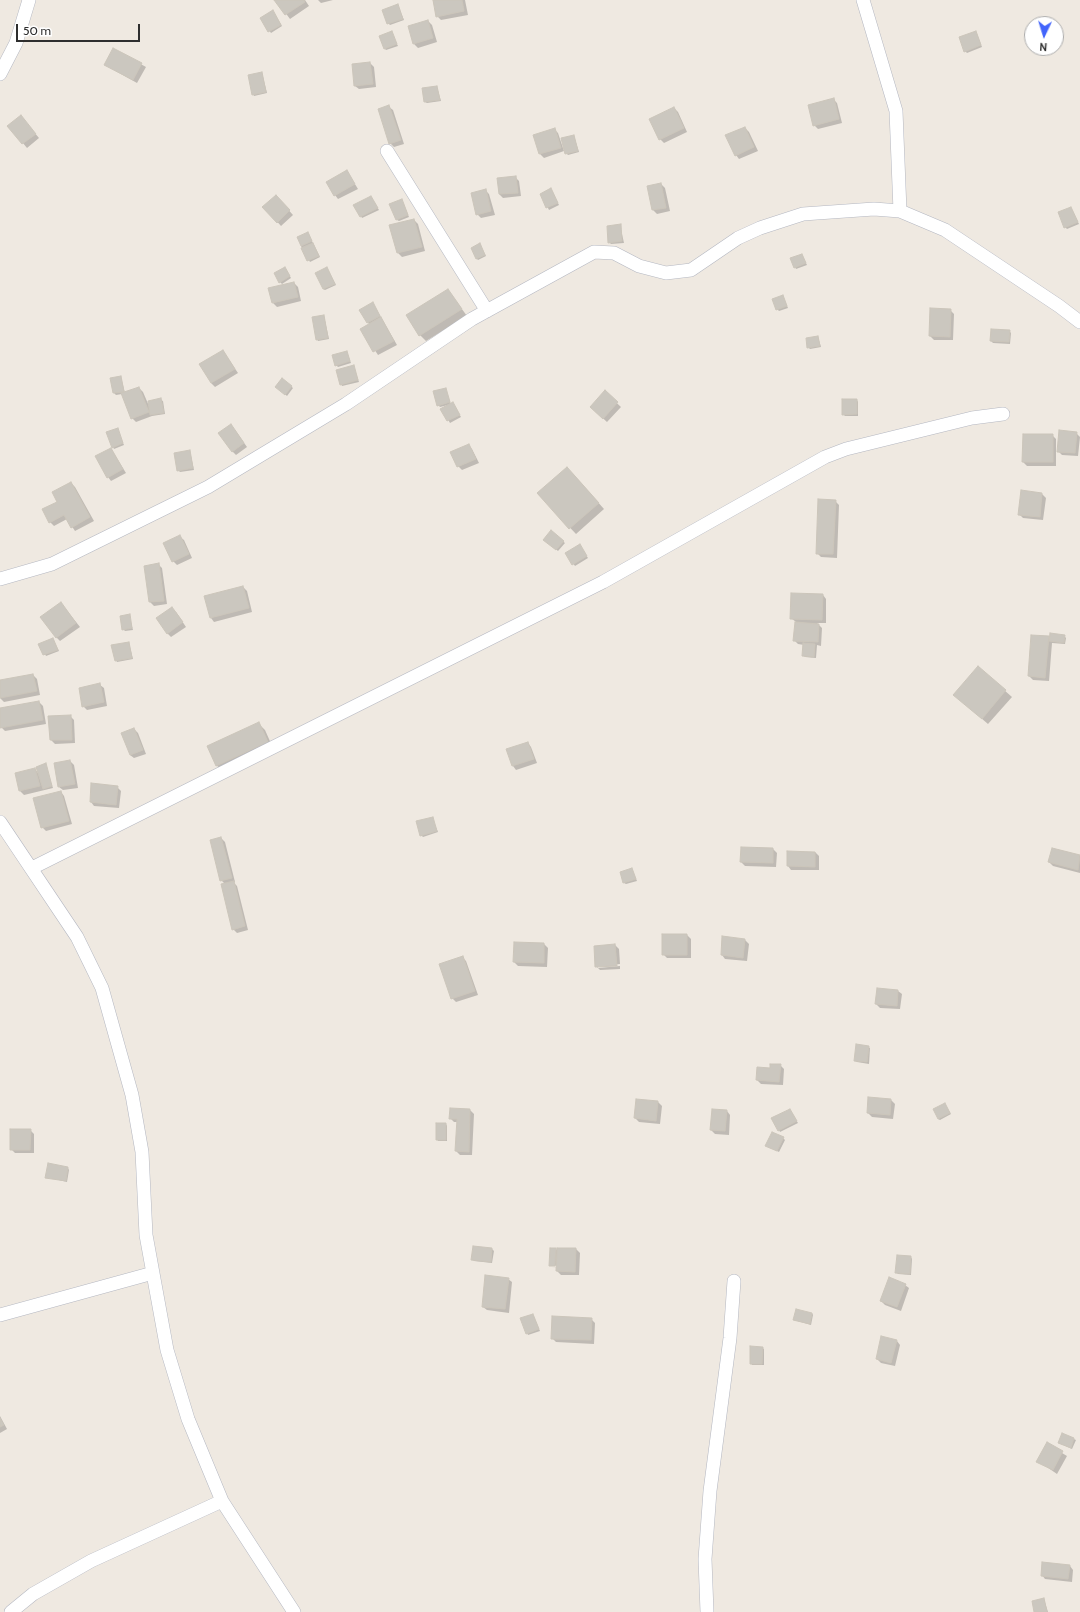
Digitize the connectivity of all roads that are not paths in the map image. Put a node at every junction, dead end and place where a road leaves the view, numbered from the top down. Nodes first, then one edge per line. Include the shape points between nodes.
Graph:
1 (29, 0) edge
2 (863, 0) edge
3 (0, 74) edge
4 (387, 151) dead end
5 (900, 211) junction
6 (486, 311) junction
7 (1080, 322) edge
8 (1004, 414) dead end
9 (0, 578) edge
10 (0, 822) edge
11 (32, 868) junction
12 (153, 1273) junction
13 (734, 1280) dead end
14 (0, 1315) edge
15 (222, 1501) junction
16 (11, 1612) edge
17 (294, 1612) edge
18 (707, 1612) edge

1 - 3 street via 16,43
2 - 5 street via 896,111
4 - 6 street
5 - 6 street via 874,209 803,214 738,238 692,270 666,273 639,266 614,254 594,252
5 - 7 street via 945,230
6 - 9 street via 346,404 208,487 52,564
8 - 11 street via 972,418 846,449 824,458 603,582
10 - 11 street
11 - 12 street via 77,936 102,988 113,1021 132,1095 142,1152 146,1235
12 - 14 street
12 - 15 street via 167,1350 188,1419
13 - 18 street via 730,1338 710,1491 705,1559
15 - 16 street via 91,1561 33,1594
15 - 17 street

